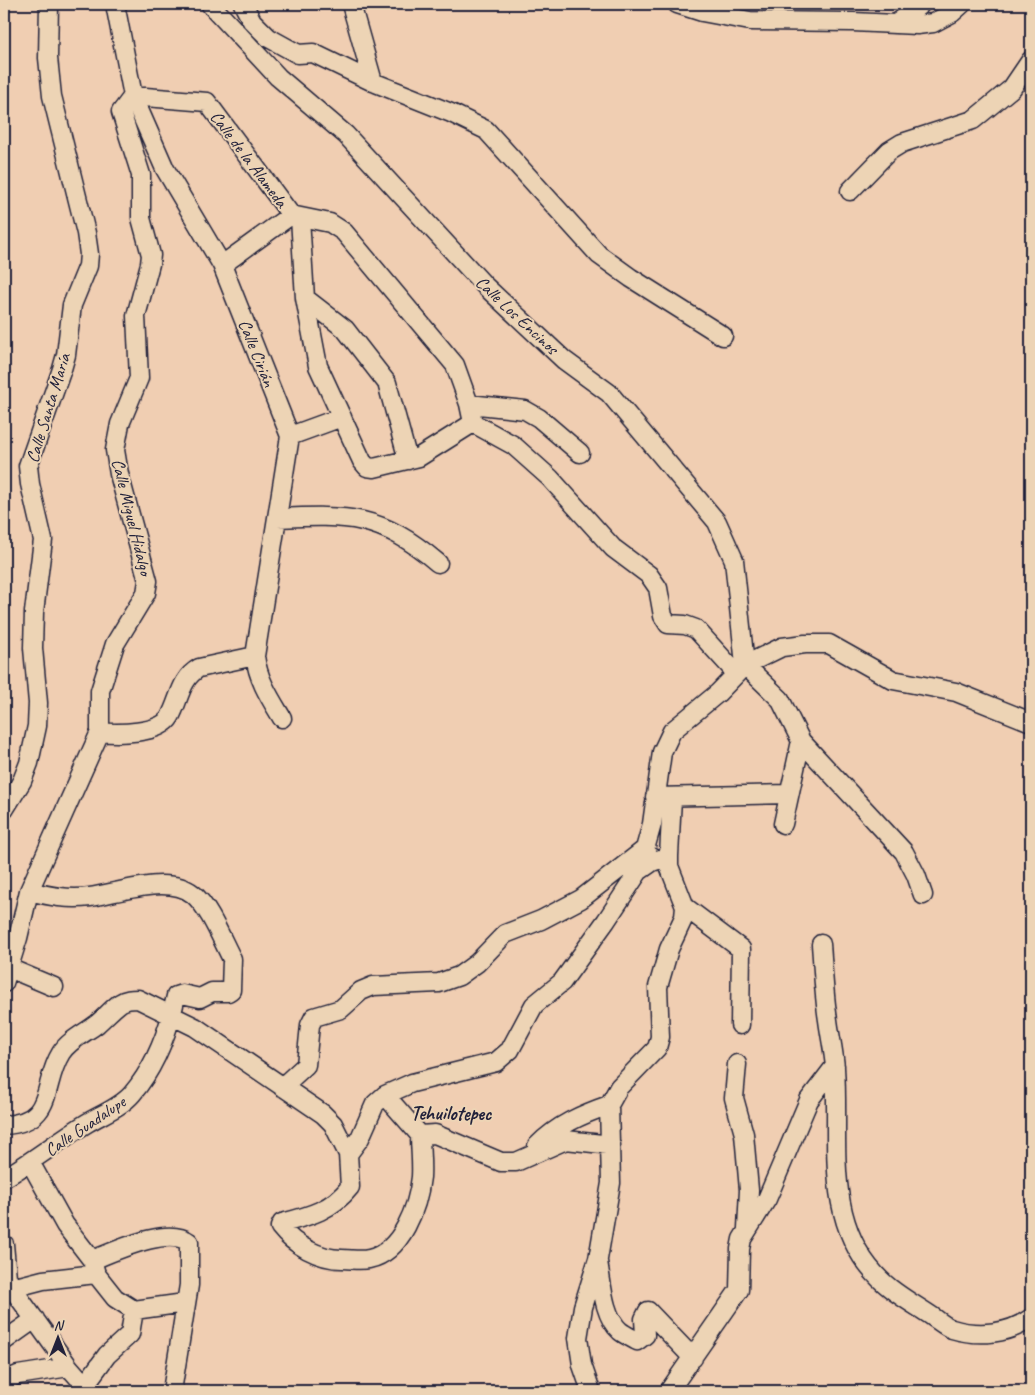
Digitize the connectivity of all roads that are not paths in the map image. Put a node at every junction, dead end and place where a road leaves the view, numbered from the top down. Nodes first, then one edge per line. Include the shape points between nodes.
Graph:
1 (49, 4) edge
2 (115, 4) edge
3 (210, 4) edge
4 (243, 4) edge
5 (351, 4) edge
6 (677, 4) edge
7 (921, 4) edge
8 (962, 4) edge
9 (896, 24) junction
10 (1031, 60) edge
11 (373, 82) junction
12 (133, 96) junction
13 (850, 191) dead end
14 (296, 217) junction
15 (222, 265) junction
16 (305, 298) junction
17 (723, 336) dead end
18 (469, 404) junction
19 (342, 417) junction
20 (473, 422) junction
21 (290, 436) junction
22 (580, 453) dead end
23 (408, 460) junction
24 (277, 518) junction
25 (438, 563) dead end
26 (255, 656) junction
27 (740, 669) junction
28 (282, 718) dead end
29 (1031, 722) edge
30 (100, 732) junction
31 (801, 741) junction
32 (789, 794) junction
33 (664, 798) junction
34 (4, 810) edge
35 (783, 824) dead end
36 (648, 855) junction
37 (669, 856) junction
38 (29, 891) junction
39 (923, 895) dead end
40 (685, 907) junction
41 (821, 944) dead end
42 (5, 972) edge
43 (54, 986) dead end
44 (172, 1014) junction
45 (740, 1025) dead end
46 (737, 1064) dead end
47 (835, 1066) junction
48 (282, 1087) junction
49 (385, 1096) junction
50 (610, 1105) junction
51 (4, 1125) edge
52 (420, 1135) junction
53 (611, 1146) junction
54 (348, 1154) junction
55 (528, 1156) junction
56 (30, 1162) junction
57 (4, 1178) edge
58 (747, 1229) junction
59 (4, 1244) edge
60 (598, 1260) junction
61 (94, 1267) junction
62 (12, 1288) junction
63 (185, 1303) junction
64 (134, 1310) junction
65 (1031, 1318) edge
66 (35, 1319) junction
67 (4, 1340) edge
68 (693, 1358) junction
69 (69, 1367) junction
70 (4, 1381) edge
71 (88, 1388) edge
72 (172, 1391) edge
73 (592, 1391) edge
74 (669, 1391) edge

1 - 34 street, Calle Santa María via 48,58 52,96 86,234 88,266 72,305 62,369 28,466 43,540 34,612 38,704 29,763
2 - 12 street, Calle Cirián
3 - 27 street, Calle Los Encinos via 278,77 346,135 485,286 564,360 610,393 717,522 734,560
4 - 11 street via 252,20 269,38 298,54 313,53
5 - 11 street
6 - 9 street via 750,21
7 - 9 street
8 - 9 street via 933,23
10 - 13 street via 1012,88 973,120 889,151
11 - 17 street via 486,130 600,255
12 - 14 street, Calle de la Alameda via 207,102
12 - 15 street, Calle Cirián via 165,169
12 - 30 street, Calle Miguel Hidalgo via 121,112 141,175 141,218 151,255 136,316 139,378 120,424 115,450 148,581 146,594 116,644 100,691
14 - 15 street
14 - 16 street
14 - 18 street via 330,223 344,232 455,365
15 - 21 street, Calle Cirián
16 - 19 street via 318,366
16 - 23 street via 345,330 387,383
18 - 20 street
18 - 22 street via 525,410
19 - 21 street
19 - 23 street via 367,467
20 - 23 street via 430,452
20 - 27 street via 513,445 550,478 613,548 649,575 658,588 663,616 668,624 696,629
21 - 24 street
24 - 25 street via 332,516 358,519 396,532
24 - 26 street
26 - 28 street via 262,683
26 - 30 street via 191,672 169,718 162,725 140,731
27 - 29 street via 782,647 828,644 892,680 956,692
27 - 31 street via 780,699
27 - 33 street via 718,693 672,731 662,752
30 - 38 street, Calle Miguel Hidalgo
31 - 32 street
31 - 39 street via 904,852
32 - 33 street
32 - 35 street
33 - 36 street via 652,824
33 - 37 street
36 - 37 street
36 - 48 street via 581,899 541,920 504,934 477,963 459,976 439,982 373,986 340,1009 314,1017 310,1025 306,1065
36 - 49 street via 562,982 534,1005 510,1050 496,1062 419,1081
37 - 40 street via 669,866
38 - 42 street, Calle Miguel Hidalgo
38 - 44 street, Calle Guadalupe via 61,898 89,897 160,885 185,888 201,902 234,967 231,990 212,992 200,998 179,994
40 - 45 street via 741,950
40 - 50 street via 658,987 660,1037 657,1048 619,1087
41 - 47 street
42 - 43 street
44 - 48 street
44 - 51 street via 138,1000 120,1002 61,1053 41,1109 27,1120
44 - 56 street, Calle Guadalupe via 156,1055 132,1095
46 - 58 street via 734,1098 744,1134
47 - 58 street via 809,1100 767,1199
47 - 65 street via 836,1179 844,1222 859,1253 876,1275 951,1329 1000,1332 1017,1328
48 - 54 street via 323,1114
49 - 52 street
49 - 54 street via 375,1104 360,1138
50 - 53 street
50 - 55 street via 566,1123 547,1136
52 - 54 street via 421,1176 416,1201 405,1228 390,1250 369,1259 333,1259 309,1251 282,1230 280,1224 311,1216 340,1199 350,1187
52 - 55 street via 435,1134 501,1162 516,1162
53 - 55 street via 566,1140
53 - 60 street via 611,1183
56 - 57 street, Calle Guadalupe
56 - 61 street via 65,1225
58 - 68 street via 740,1249 739,1290
59 - 62 street via 7,1277
60 - 68 street via 606,1306 619,1330 637,1341 642,1338 648,1311
60 - 73 street via 583,1307 578,1338 582,1365
61 - 62 street
61 - 63 street via 150,1240 182,1237 189,1242 189,1285
61 - 64 street via 115,1298
62 - 66 street
63 - 64 street
63 - 72 street via 182,1342
64 - 71 street via 130,1334 107,1355
66 - 67 street
66 - 69 street
68 - 74 street
69 - 70 street via 18,1375
69 - 71 street

